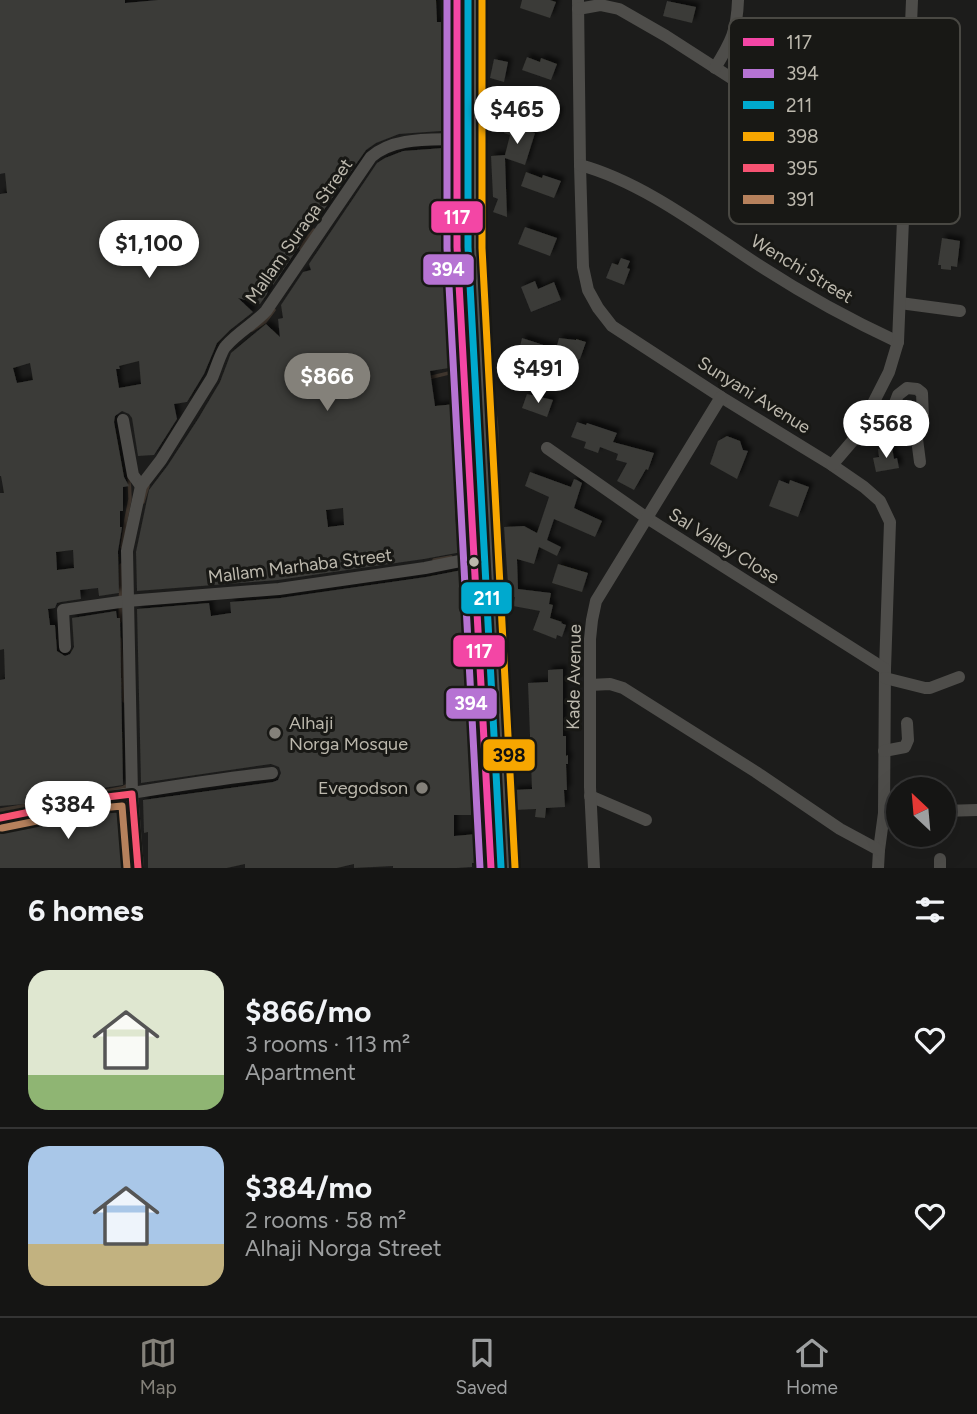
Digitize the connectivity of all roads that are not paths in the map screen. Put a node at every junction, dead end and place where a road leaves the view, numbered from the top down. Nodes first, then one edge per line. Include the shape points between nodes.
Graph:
1 (457, 0) edge
2 (471, 0) edge
3 (738, 0) edge
4 (912, 0) edge
5 (578, 4) edge
6 (737, 18) edge
7 (911, 18) edge
8 (729, 46) edge
9 (715, 68) junction
10 (729, 77) edge
11 (457, 139) junction
12 (580, 165) junction
13 (903, 224) edge
14 (900, 303) junction
15 (960, 311) dead end
16 (898, 342) junction
17 (722, 397) junction
18 (123, 420) dead end
19 (886, 427) dead end
20 (857, 433) junction
21 (547, 448) dead end
22 (920, 462) dead end
23 (832, 465) junction
24 (141, 486) junction
25 (647, 518) junction
26 (475, 558) junction
27 (127, 601) junction
28 (65, 648) dead end
29 (885, 673) junction
30 (959, 677) dead end
31 (590, 685) junction
32 (906, 723) dead end
33 (884, 751) junction
34 (272, 772) dead end
35 (132, 794) junction
36 (590, 796) junction
37 (977, 810) edge
38 (956, 811) edge
39 (884, 813) joint
40 (0, 818) edge
41 (646, 820) dead end
42 (878, 850) junction
43 (597, 866) edge
44 (138, 868) edge
45 (491, 868) edge
46 (505, 868) edge
47 (878, 868) edge

1 - 11 main road
2 - 46 main road via 472,248
3 - 6 street
4 - 7 street
5 - 9 street via 619,9
5 - 12 street, Sunyani Avenue
8 - 9 street
9 - 10 street
11 - 24 street, Mallam Suraqa Street via 388,146 371,157 266,311 224,348 212,378
11 - 26 main road via 457,247
12 - 16 street, Wenchi Street via 619,179 806,294
12 - 17 street, Sunyani Avenue via 583,267 598,308 612,326
13 - 14 street
14 - 15 street
14 - 16 street
16 - 20 street via 889,372
17 - 23 street, Sunyani Avenue
17 - 25 street, Kade Avenue
18 - 24 street via 133,475
19 - 20 street
20 - 22 street via 917,439
20 - 23 street
21 - 25 street, Sal Valley Close
23 - 29 street, Sunyani Avenue via 880,501 890,522
24 - 27 street, Mallam Suraqa Street via 127,551
25 - 29 street, Sal Valley Close
25 - 31 street, Kade Avenue via 596,601
26 - 27 street, Mallam Marhaba Street via 279,589
26 - 45 main road
27 - 28 street, Mallam Marhaba Street via 64,610
27 - 35 street, Mallam Suraqa Street
29 - 30 street, Sal Valley Close via 925,688
29 - 33 street, Sunyani Avenue
31 - 36 street, Kade Avenue
31 - 42 street via 623,688
32 - 33 street via 905,747
33 - 39 street, Sunyani Avenue
34 - 35 street
35 - 40 street
35 - 44 street, Mallam Suraqa Street
36 - 41 street
36 - 43 street, Kade Avenue
37 - 38 street
39 - 42 street, Sunyani Avenue
42 - 47 street, Sunyani Avenue

